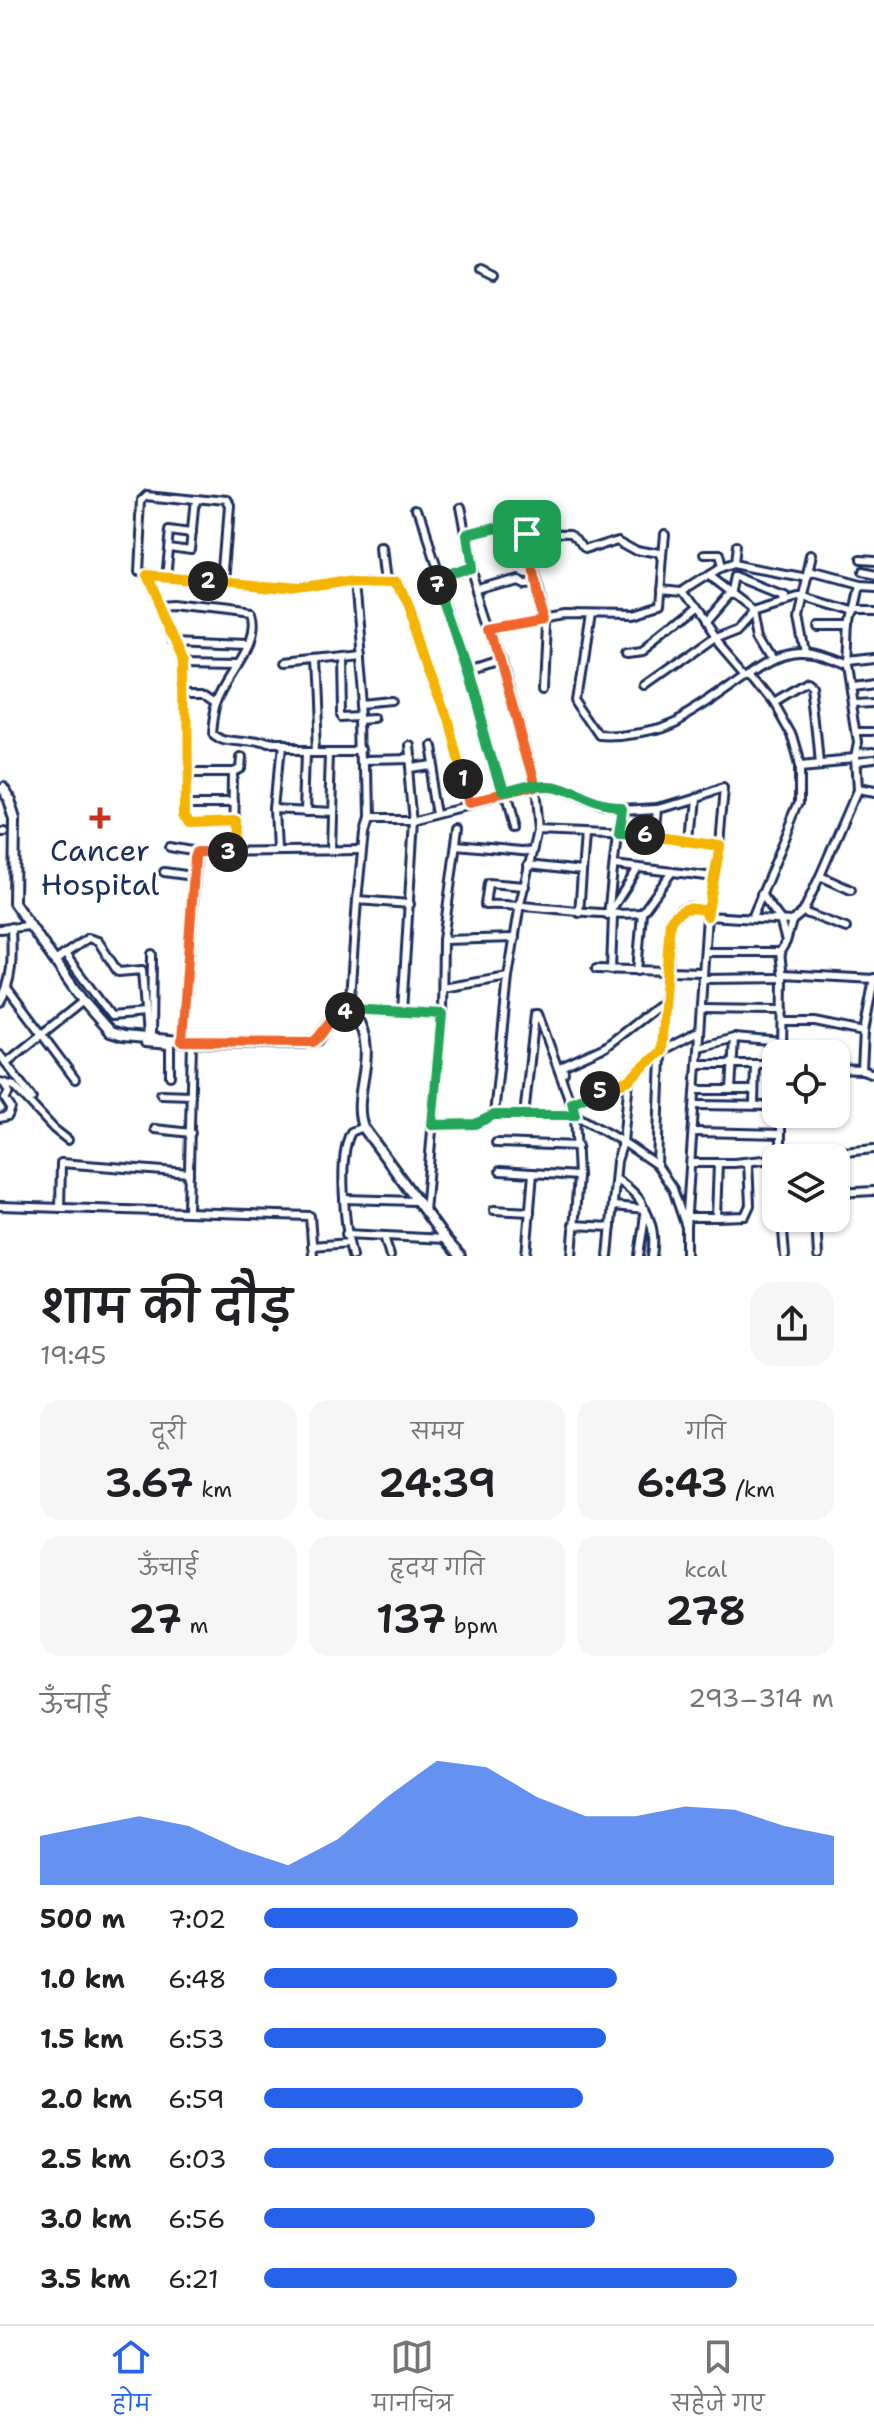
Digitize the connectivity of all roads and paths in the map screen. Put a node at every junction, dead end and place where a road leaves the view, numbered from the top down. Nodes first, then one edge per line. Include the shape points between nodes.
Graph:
1 (481, 270) dead end
2 (493, 276) dead end
3 (199, 499) junction
4 (459, 510) dead end
5 (416, 515) dead end
6 (196, 531) junction
7 (527, 534) junction
8 (665, 534) dead end
9 (465, 538) junction
10 (737, 545) dead end
11 (170, 546) junction
12 (385, 548) dead end
13 (703, 556) dead end
14 (811, 557) dead end
15 (662, 559) junction
16 (856, 560) dead end
17 (874, 561) edge
18 (735, 564) junction
19 (470, 568) junction
20 (721, 569) junction
21 (858, 572) dead end
22 (874, 575) edge
23 (146, 576) junction
24 (711, 576) junction
25 (807, 576) junction
26 (166, 578) junction
27 (389, 579) junction
28 (435, 579) junction
29 (535, 579) junction
30 (354, 580) junction
31 (226, 583) junction
32 (856, 586) junction
33 (874, 587) edge
34 (478, 588) junction
35 (660, 591) junction
36 (683, 593) junction
37 (732, 594) junction
38 (801, 598) junction
39 (783, 601) junction
40 (160, 606) junction
41 (755, 610) junction
42 (694, 611) junction
43 (874, 611) edge
44 (852, 612) junction
45 (591, 615) junction
46 (545, 617) junction
47 (704, 624) junction
48 (489, 627) junction
49 (817, 628) dead end
50 (848, 628) junction
51 (715, 638) junction
52 (173, 641) junction
53 (247, 644) junction
54 (804, 650) junction
55 (361, 655) junction
56 (625, 655) dead end
57 (773, 655) junction
58 (342, 657) junction
59 (874, 657) edge
60 (500, 660) junction
61 (184, 661) junction
62 (314, 661) junction
63 (238, 662) junction
64 (846, 662) junction
65 (284, 663) dead end
66 (467, 671) junction
67 (748, 673) junction
68 (874, 682) edge
69 (850, 685) junction
70 (543, 688) dead end
71 (643, 689) dead end
72 (185, 692) junction
73 (218, 699) junction
74 (397, 700) dead end
75 (773, 701) junction
76 (874, 701) edge
77 (853, 702) junction
78 (365, 703) junction
79 (443, 707) junction
80 (431, 710) dead end
81 (366, 717) junction
82 (379, 718) dead end
83 (857, 733) junction
84 (874, 733) edge
85 (428, 745) dead end
86 (407, 747) dead end
87 (281, 748) junction
88 (309, 748) junction
89 (318, 748) junction
90 (334, 748) junction
91 (368, 748) junction
92 (874, 755) edge
93 (241, 759) dead end
94 (856, 760) junction
95 (368, 761) junction
96 (820, 762) junction
97 (874, 763) edge
98 (409, 764) junction
99 (800, 764) junction
100 (430, 765) junction
101 (185, 773) junction
102 (234, 773) junction
103 (0, 787) edge
104 (533, 789) junction
105 (857, 790) junction
106 (874, 793) edge
107 (502, 796) junction
108 (691, 796) junction
109 (184, 802) junction
110 (234, 802) junction
111 (470, 804) junction
112 (656, 807) junction
113 (275, 809) junction
114 (623, 809) junction
115 (307, 811) junction
116 (332, 812) junction
117 (439, 812) junction
118 (234, 820) junction
119 (368, 820) junction
120 (414, 820) junction
121 (458, 828) dead end
122 (511, 828) dead end
123 (537, 831) junction
124 (585, 834) junction
125 (618, 834) junction
126 (653, 836) junction
127 (687, 840) junction
128 (456, 845) junction
129 (720, 846) junction
130 (170, 847) dead end
131 (277, 850) junction
132 (331, 850) junction
133 (362, 850) junction
134 (197, 852) junction
135 (233, 852) junction
136 (532, 852) junction
137 (528, 865) junction
138 (614, 865) junction
139 (638, 868) junction
140 (582, 871) junction
141 (164, 872) dead end
142 (672, 872) junction
143 (193, 876) junction
144 (820, 876) junction
145 (715, 877) junction
146 (525, 886) junction
147 (851, 890) dead end
148 (761, 894) junction
149 (357, 900) junction
150 (410, 904) junction
151 (520, 904) junction
152 (803, 912) junction
153 (579, 913) junction
154 (642, 913) junction
155 (610, 915) junction
156 (707, 916) junction
157 (752, 918) junction
158 (780, 919) junction
159 (792, 921) junction
160 (29, 926) junction
161 (11, 927) junction
162 (846, 928) dead end
163 (0, 929) edge
164 (515, 938) junction
165 (443, 940) junction
166 (786, 942) junction
167 (706, 952) junction
168 (780, 952) junction
169 (65, 954) junction
170 (152, 954) dead end
171 (55, 961) junction
172 (596, 969) dead end
173 (611, 970) junction
174 (637, 971) junction
175 (668, 972) junction
176 (703, 976) junction
177 (783, 976) junction
178 (508, 977) junction
179 (874, 979) edge
180 (443, 988) junction
181 (8, 989) junction
182 (83, 1001) junction
183 (0, 1002) edge
184 (663, 1002) junction
185 (701, 1009) junction
186 (349, 1010) junction
187 (783, 1010) junction
188 (402, 1012) junction
189 (145, 1013) junction
190 (442, 1014) junction
191 (783, 1022) junction
192 (698, 1032) junction
193 (864, 1032) junction
194 (42, 1034) junction
195 (734, 1038) junction
196 (148, 1040) junction
197 (762, 1040) edge
198 (783, 1040) edge
199 (187, 1041) junction
200 (170, 1043) junction
201 (699, 1047) junction
202 (661, 1051) junction
203 (0, 1055) edge
204 (6, 1063) junction
205 (732, 1063) junction
206 (697, 1064) junction
207 (755, 1064) junction
208 (762, 1064) edge
209 (850, 1070) edge
210 (862, 1070) junction
211 (874, 1074) edge
212 (170, 1076) dead end
213 (75, 1079) dead end
214 (629, 1080) junction
215 (3, 1083) edge
216 (696, 1090) junction
217 (731, 1090) junction
218 (754, 1090) junction
219 (161, 1094) dead end
220 (191, 1095) junction
221 (32, 1098) dead end
222 (572, 1102) junction
223 (695, 1105) junction
224 (754, 1105) junction
225 (762, 1105) edge
226 (494, 1115) junction
227 (575, 1115) junction
228 (524, 1116) junction
229 (0, 1118) edge
230 (432, 1125) junction
231 (363, 1127) junction
232 (781, 1128) edge
233 (155, 1129) dead end
234 (694, 1132) junction
235 (191, 1133) junction
236 (781, 1134) junction
237 (68, 1140) dead end
238 (623, 1142) junction
239 (496, 1143) dead end
240 (781, 1144) edge
241 (578, 1146) junction
242 (874, 1149) edge
243 (850, 1151) edge
244 (762, 1160) edge
245 (748, 1162) junction
246 (692, 1163) junction
247 (718, 1163) junction
248 (657, 1165) junction
249 (500, 1171) dead end
250 (189, 1173) junction
251 (533, 1173) junction
252 (578, 1176) junction
253 (616, 1179) junction
254 (874, 1191) edge
255 (850, 1192) edge
256 (344, 1199) junction
257 (416, 1201) junction
258 (0, 1206) edge
259 (613, 1206) junction
260 (60, 1208) junction
261 (645, 1209) junction
262 (494, 1210) dead end
263 (188, 1211) junction
264 (425, 1212) junction
265 (530, 1212) junction
266 (687, 1217) junction
267 (716, 1217) junction
268 (573, 1225) junction
269 (611, 1227) junction
270 (686, 1227) junction
271 (783, 1232) edge
272 (817, 1232) edge
273 (346, 1234) junction
274 (384, 1236) junction
275 (445, 1239) junction
276 (349, 1243) junction
277 (312, 1246) junction
278 (313, 1256) edge
279 (352, 1256) edge
280 (390, 1256) edge
281 (460, 1256) edge
282 (526, 1256) edge
283 (572, 1256) edge
284 (608, 1256) edge
285 (639, 1256) edge
286 (652, 1256) edge
287 (686, 1256) edge
288 (785, 1256) edge
289 (818, 1256) edge

1 - 2 street
3 - 6 street
3 - 23 street via 147,494 142,499 138,571
3 - 31 street via 228,502 232,509
4 - 9 street
5 - 28 street
6 - 11 street via 194,549
6 - 11 street via 171,528
7 - 9 street via 514,527
7 - 15 street via 573,535 583,550 618,539
7 - 29 street
8 - 15 street
9 - 19 street
10 - 18 street
11 - 26 street
12 - 27 street
13 - 20 street via 718,556
14 - 25 street
15 - 35 street
16 - 17 street
18 - 20 street
18 - 25 street
19 - 28 street
19 - 34 street
20 - 24 street
21 - 22 street
23 - 26 street
23 - 40 street
24 - 36 street
24 - 37 street
25 - 32 street
25 - 38 street
26 - 31 street
27 - 30 street
27 - 79 street via 398,585
28 - 66 street
29 - 34 street via 516,577
29 - 46 street
30 - 31 street via 294,589
30 - 55 street
32 - 33 street
32 - 44 street
34 - 48 street
35 - 36 street
35 - 45 street via 659,607 633,615
36 - 42 street
37 - 39 street via 737,576 782,592
37 - 41 street
37 - 47 street
38 - 39 street
38 - 44 street
38 - 54 street via 797,619
39 - 41 street
40 - 52 street
40 - 53 street via 251,614 253,637
41 - 51 street via 738,629
41 - 57 street
42 - 47 street
42 - 56 street via 641,653
43 - 44 street
44 - 50 street
45 - 46 street
45 - 67 street via 578,698 604,736 625,738 668,726
46 - 48 street
46 - 70 street
47 - 51 street
48 - 60 street
49 - 50 street
50 - 64 street
51 - 67 street
51 - 71 street
52 - 53 street
52 - 61 street
53 - 63 street
54 - 57 street
54 - 64 street
55 - 58 street
55 - 78 street
57 - 67 street
58 - 62 street
58 - 81 street via 343,712
59 - 64 street
60 - 66 street
60 - 104 street
61 - 63 street
61 - 72 street
62 - 65 street
62 - 89 street
63 - 73 street
64 - 69 street
66 - 107 street
67 - 75 street
68 - 69 street
69 - 77 street
72 - 73 street via 208,692
72 - 101 street
73 - 87 street via 213,733 218,738
74 - 78 street
75 - 96 street via 799,683 812,686
75 - 99 street
76 - 77 street
77 - 83 street
78 - 81 street
79 - 80 street
79 - 111 street
81 - 82 street
81 - 91 street
83 - 84 street
83 - 94 street
85 - 100 street
86 - 98 street
87 - 88 street
87 - 113 street
88 - 89 street
88 - 115 street
89 - 90 street
90 - 91 street
90 - 116 street
91 - 95 street
92 - 94 street
93 - 102 street via 240,770
94 - 96 street
94 - 97 street
94 - 105 street
95 - 98 street
95 - 119 street
96 - 99 street
98 - 100 street
98 - 120 street
99 - 148 street via 800,802
100 - 117 street
101 - 102 street
101 - 109 street
102 - 110 street
103 - 160 street via 15,820 14,903
104 - 107 street
104 - 114 street via 551,787 601,808
104 - 123 street
105 - 106 street
105 - 144 street
107 - 111 street
107 - 122 street
108 - 112 street
108 - 127 street
108 - 129 street via 725,786
109 - 110 street
109 - 118 street via 190,822
110 - 118 street
111 - 117 street
112 - 114 street
112 - 126 street
113 - 115 street
113 - 131 street
114 - 125 street
115 - 116 street
116 - 132 street
117 - 120 street
118 - 135 street
119 - 120 street
119 - 133 street
120 - 150 street
121 - 128 street
123 - 124 street
123 - 136 street
124 - 125 street
124 - 140 street
125 - 126 street
125 - 138 street
126 - 127 street
127 - 129 street
128 - 136 street
128 - 165 street
129 - 145 street
130 - 134 street
131 - 132 street
131 - 135 street
132 - 133 street
133 - 149 street
134 - 135 street
134 - 143 street
136 - 137 street
137 - 140 street
137 - 146 street
138 - 139 street
138 - 155 street
139 - 142 street
139 - 155 street
140 - 153 street
141 - 143 street
142 - 145 street
142 - 154 street
143 - 199 street
144 - 147 street
144 - 152 street
145 - 156 street
146 - 151 street
146 - 151 street via 488,883 485,905
148 - 157 street
148 - 158 street
149 - 150 street
149 - 186 street
150 - 188 street
151 - 153 street
151 - 164 street
152 - 159 street
152 - 162 street
153 - 155 street
154 - 155 street
154 - 174 street
155 - 173 street
156 - 157 street
156 - 167 street
156 - 175 street via 689,907 670,921
157 - 158 street
158 - 159 street
158 - 166 street
159 - 166 street
160 - 161 street
160 - 171 street
161 - 163 street
161 - 181 street
164 - 165 street
164 - 178 street
165 - 180 street
166 - 168 street
167 - 168 street
167 - 176 street
168 - 177 street
169 - 171 street
169 - 189 street via 111,1016
169 - 189 street via 93,937 118,972 142,970
170 - 196 street
171 - 182 street
172 - 173 street
173 - 174 street
174 - 175 street
175 - 176 street
175 - 184 street
176 - 177 street
176 - 185 street
177 - 179 street
177 - 187 street
178 - 180 street
178 - 226 street
179 - 193 street
180 - 190 street
181 - 183 street
181 - 194 street
182 - 194 street
182 - 196 street via 110,1032
184 - 202 street
184 - 222 street via 605,1047 562,1066
185 - 187 street
185 - 192 street
186 - 188 street
186 - 199 street via 333,1016 313,1042
186 - 231 street via 358,1021 367,1053
187 - 191 street
188 - 190 street
189 - 196 street
190 - 230 street
191 - 193 street
191 - 198 street
192 - 201 street
192 - 202 street
193 - 210 street
194 - 204 street
194 - 213 street
195 - 197 street
195 - 201 street
195 - 205 street
196 - 200 street
199 - 200 street
199 - 220 street
200 - 212 street
201 - 206 street
202 - 214 street
202 - 248 street
203 - 204 street
204 - 221 street
205 - 206 street
205 - 207 street
205 - 217 street
206 - 216 street
207 - 208 street
207 - 218 street
209 - 210 street
210 - 211 street
214 - 222 street
214 - 238 street
215 - 229 street via 11,1108
215 - 237 street via 14,1086
216 - 217 street
216 - 223 street
217 - 218 street
218 - 224 street
219 - 220 street
220 - 235 street
222 - 227 street
222 - 228 street via 535,1014
223 - 224 street
223 - 234 street
224 - 225 street
226 - 228 street
226 - 230 street via 475,1124
227 - 228 street
227 - 238 street
227 - 241 street
230 - 264 street
231 - 256 street via 347,1140
231 - 257 street
232 - 236 street
233 - 235 street
234 - 236 street
234 - 246 street
235 - 250 street
236 - 240 street
238 - 248 street
238 - 253 street
239 - 241 street
241 - 252 street
242 - 243 street
244 - 245 street
245 - 247 street
245 - 267 street via 747,1213
246 - 247 street
246 - 266 street
247 - 267 street
248 - 270 street via 673,1189
249 - 251 street
250 - 260 street via 61,1163
250 - 263 street
251 - 252 street
251 - 265 street
252 - 268 street
253 - 259 street
253 - 261 street via 636,1192
254 - 255 street
256 - 257 street
256 - 273 street
257 - 264 street
258 - 260 street
259 - 261 street
259 - 269 street
260 - 263 street
261 - 285 street
261 - 286 street via 652,1222
262 - 265 street
263 - 277 street via 310,1216
264 - 275 street
265 - 282 street
266 - 267 street
266 - 270 street
268 - 269 street
268 - 283 street
269 - 284 street
270 - 287 street
271 - 288 street
272 - 289 street
273 - 274 street
273 - 276 street
274 - 275 street
274 - 280 street
275 - 281 street
276 - 277 street
276 - 279 street
277 - 278 street

